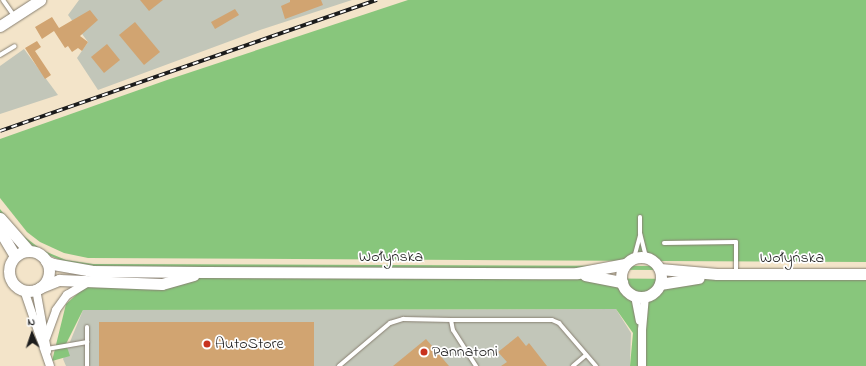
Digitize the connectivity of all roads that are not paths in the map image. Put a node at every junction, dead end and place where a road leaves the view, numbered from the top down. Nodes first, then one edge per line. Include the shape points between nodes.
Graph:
1 (3, 0) edge
2 (40, 0) edge
3 (14, 17) junction
4 (0, 26) edge
5 (15, 46) dead end
6 (0, 55) edge
7 (640, 217) dead end
8 (0, 218) edge
9 (0, 231) edge
10 (640, 233) junction
11 (664, 243) dead end
12 (29, 251) junction
13 (14, 257) junction
14 (646, 257) junction
15 (0, 261) edge
16 (46, 261) junction
17 (630, 261) junction
18 (660, 269) junction
19 (0, 272) edge
20 (204, 272) junction
21 (576, 273) junction
22 (717, 274) junction
23 (736, 274) junction
24 (866, 274) edge
25 (11, 278) junction
26 (622, 282) junction
27 (88, 283) junction
28 (660, 284) junction
29 (38, 288) junction
30 (24, 290) junction
31 (640, 296) junction
32 (451, 320) junction
33 (87, 327) dead end
34 (46, 338) junction
35 (87, 342) junction
36 (47, 349) junction
37 (586, 355) junction
38 (49, 364) edge
39 (87, 366) edge
40 (339, 366) edge
41 (476, 366) edge
42 (573, 366) edge
43 (596, 366) edge
44 (642, 366) edge

1 - 3 lane
2 - 3 main road
3 - 4 main road
5 - 6 lane
7 - 10 lane
8 - 12 main road
9 - 13 main road
10 - 14 lane
10 - 17 lane
11 - 23 lane via 736,242
12 - 13 main road
12 - 16 main road via 38,253
13 - 15 main road
13 - 25 main road via 9,269
14 - 17 main road
14 - 18 main road via 655,262
16 - 20 main road, Wołyńska via 91,271
16 - 29 main road via 48,278
17 - 21 main road, Wołyńska
17 - 26 main road via 621,273
18 - 22 main road, Wołyńska
18 - 28 main road
19 - 25 main road
20 - 21 main road, Wołyńska
20 - 27 main road, Wołyńska via 162,284
21 - 26 main road, Wołyńska
22 - 23 main road, Wołyńska
22 - 28 main road, Wołyńska
23 - 24 main road, Wołyńska
25 - 30 main road
26 - 31 main road via 627,291
27 - 29 main road, Wołyńska via 59,280
27 - 34 street via 67,295 56,310
28 - 31 main road via 654,292
29 - 30 main road
29 - 34 street via 37,302
30 - 38 street
31 - 44 street
32 - 37 lane via 552,320 559,323
32 - 40 lane via 397,320
32 - 41 lane via 453,330
33 - 35 lane
34 - 36 street
35 - 36 lane
35 - 39 lane
36 - 38 street
37 - 42 lane
37 - 43 lane

